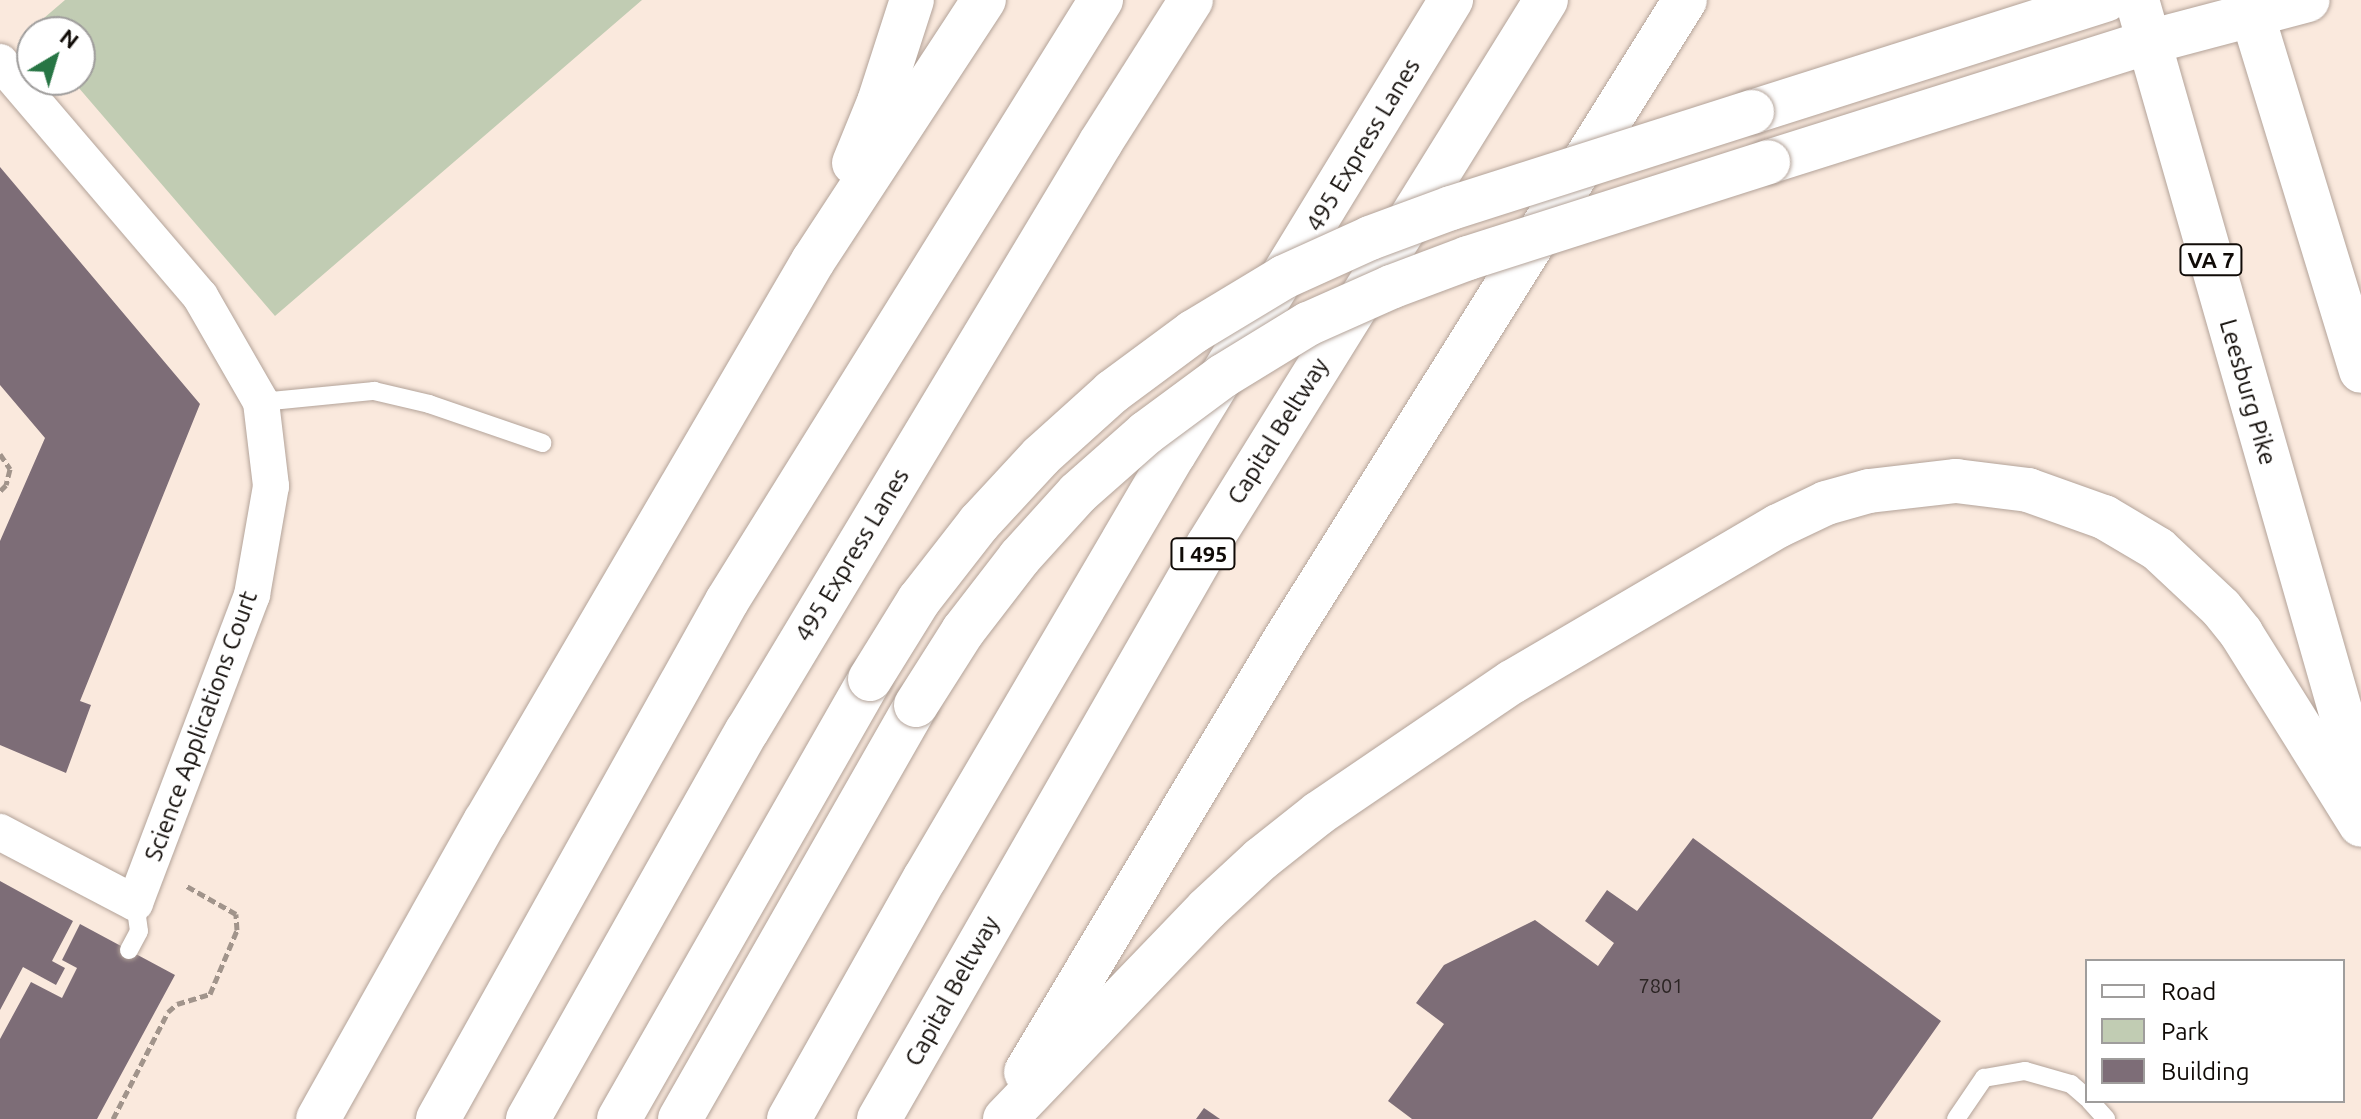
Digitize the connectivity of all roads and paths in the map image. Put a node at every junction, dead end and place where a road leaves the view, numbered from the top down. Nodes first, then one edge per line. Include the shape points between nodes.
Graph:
1 (912, 0) edge
2 (984, 0) edge
3 (1101, 0) edge
4 (1191, 0) edge
5 (1451, 0) edge
6 (1546, 0) edge
7 (1685, 0) edge
8 (2106, 0) edge
9 (2137, 0) edge
10 (2180, 0) edge
11 (2308, 0) edge
12 (2250, 7) edge
13 (2149, 42) junction
14 (0, 62) edge
15 (813, 261) junction
16 (2361, 371) edge
17 (261, 402) junction
18 (542, 443) dead end
19 (0, 454) edge
20 (0, 491) edge
21 (2361, 783) edge
22 (2361, 825) edge
23 (0, 832) edge
24 (150, 864) junction
25 (135, 903) junction
26 (129, 950) dead end
27 (2085, 1097) edge
28 (2091, 1103) edge
29 (113, 1119) edge
30 (318, 1119) edge
31 (438, 1119) edge
32 (528, 1119) edge
33 (619, 1119) edge
34 (680, 1119) edge
35 (789, 1119) edge
36 (879, 1119) edge
37 (998, 1119) edge
38 (1005, 1119) edge
39 (1956, 1119) edge
40 (2106, 1119) edge

1 - 15 main road via 879,102
2 - 15 main road
3 - 31 main road via 727,601
4 - 32 main road, 495 Express Lanes via 747,731
5 - 35 main road, 495 Express Lanes via 1166,467
6 - 36 main road, Capital Beltway / I 495 via 1208,545
7 - 37 main road via 1284,641
8 - 33 main road, bridge via 1370,238 1284,277 1193,332 1112,392 1041,456 919,600
9 - 13 main road, Leesburg Pike / VA 7
10 - 12 main road
11 - 12 main road
12 - 13 main road
12 - 16 main road
13 - 21 main road, Leesburg Pike / VA 7
13 - 34 main road, bridge via 1468,258 1308,324 1223,376 1078,493 963,631
14 - 17 street, Science Applications Court via 200,296
15 - 30 main road
17 - 18 lane via 374,391
17 - 24 street, Science Applications Court via 271,486 252,595
19 - 20 path via 10,469
22 - 38 main road via 2241,633 2158,549 2104,517 2028,490 1956,481 1869,491 1826,503 1778,526 1512,682 1319,813 1207,909
23 - 25 street
24 - 25 street, Science Applications Court
24 - 29 path via 236,914 237,930 210,994 168,1012
25 - 26 lane via 139,931
27 - 39 lane via 2071,1084 2025,1071 1984,1078
28 - 40 lane

